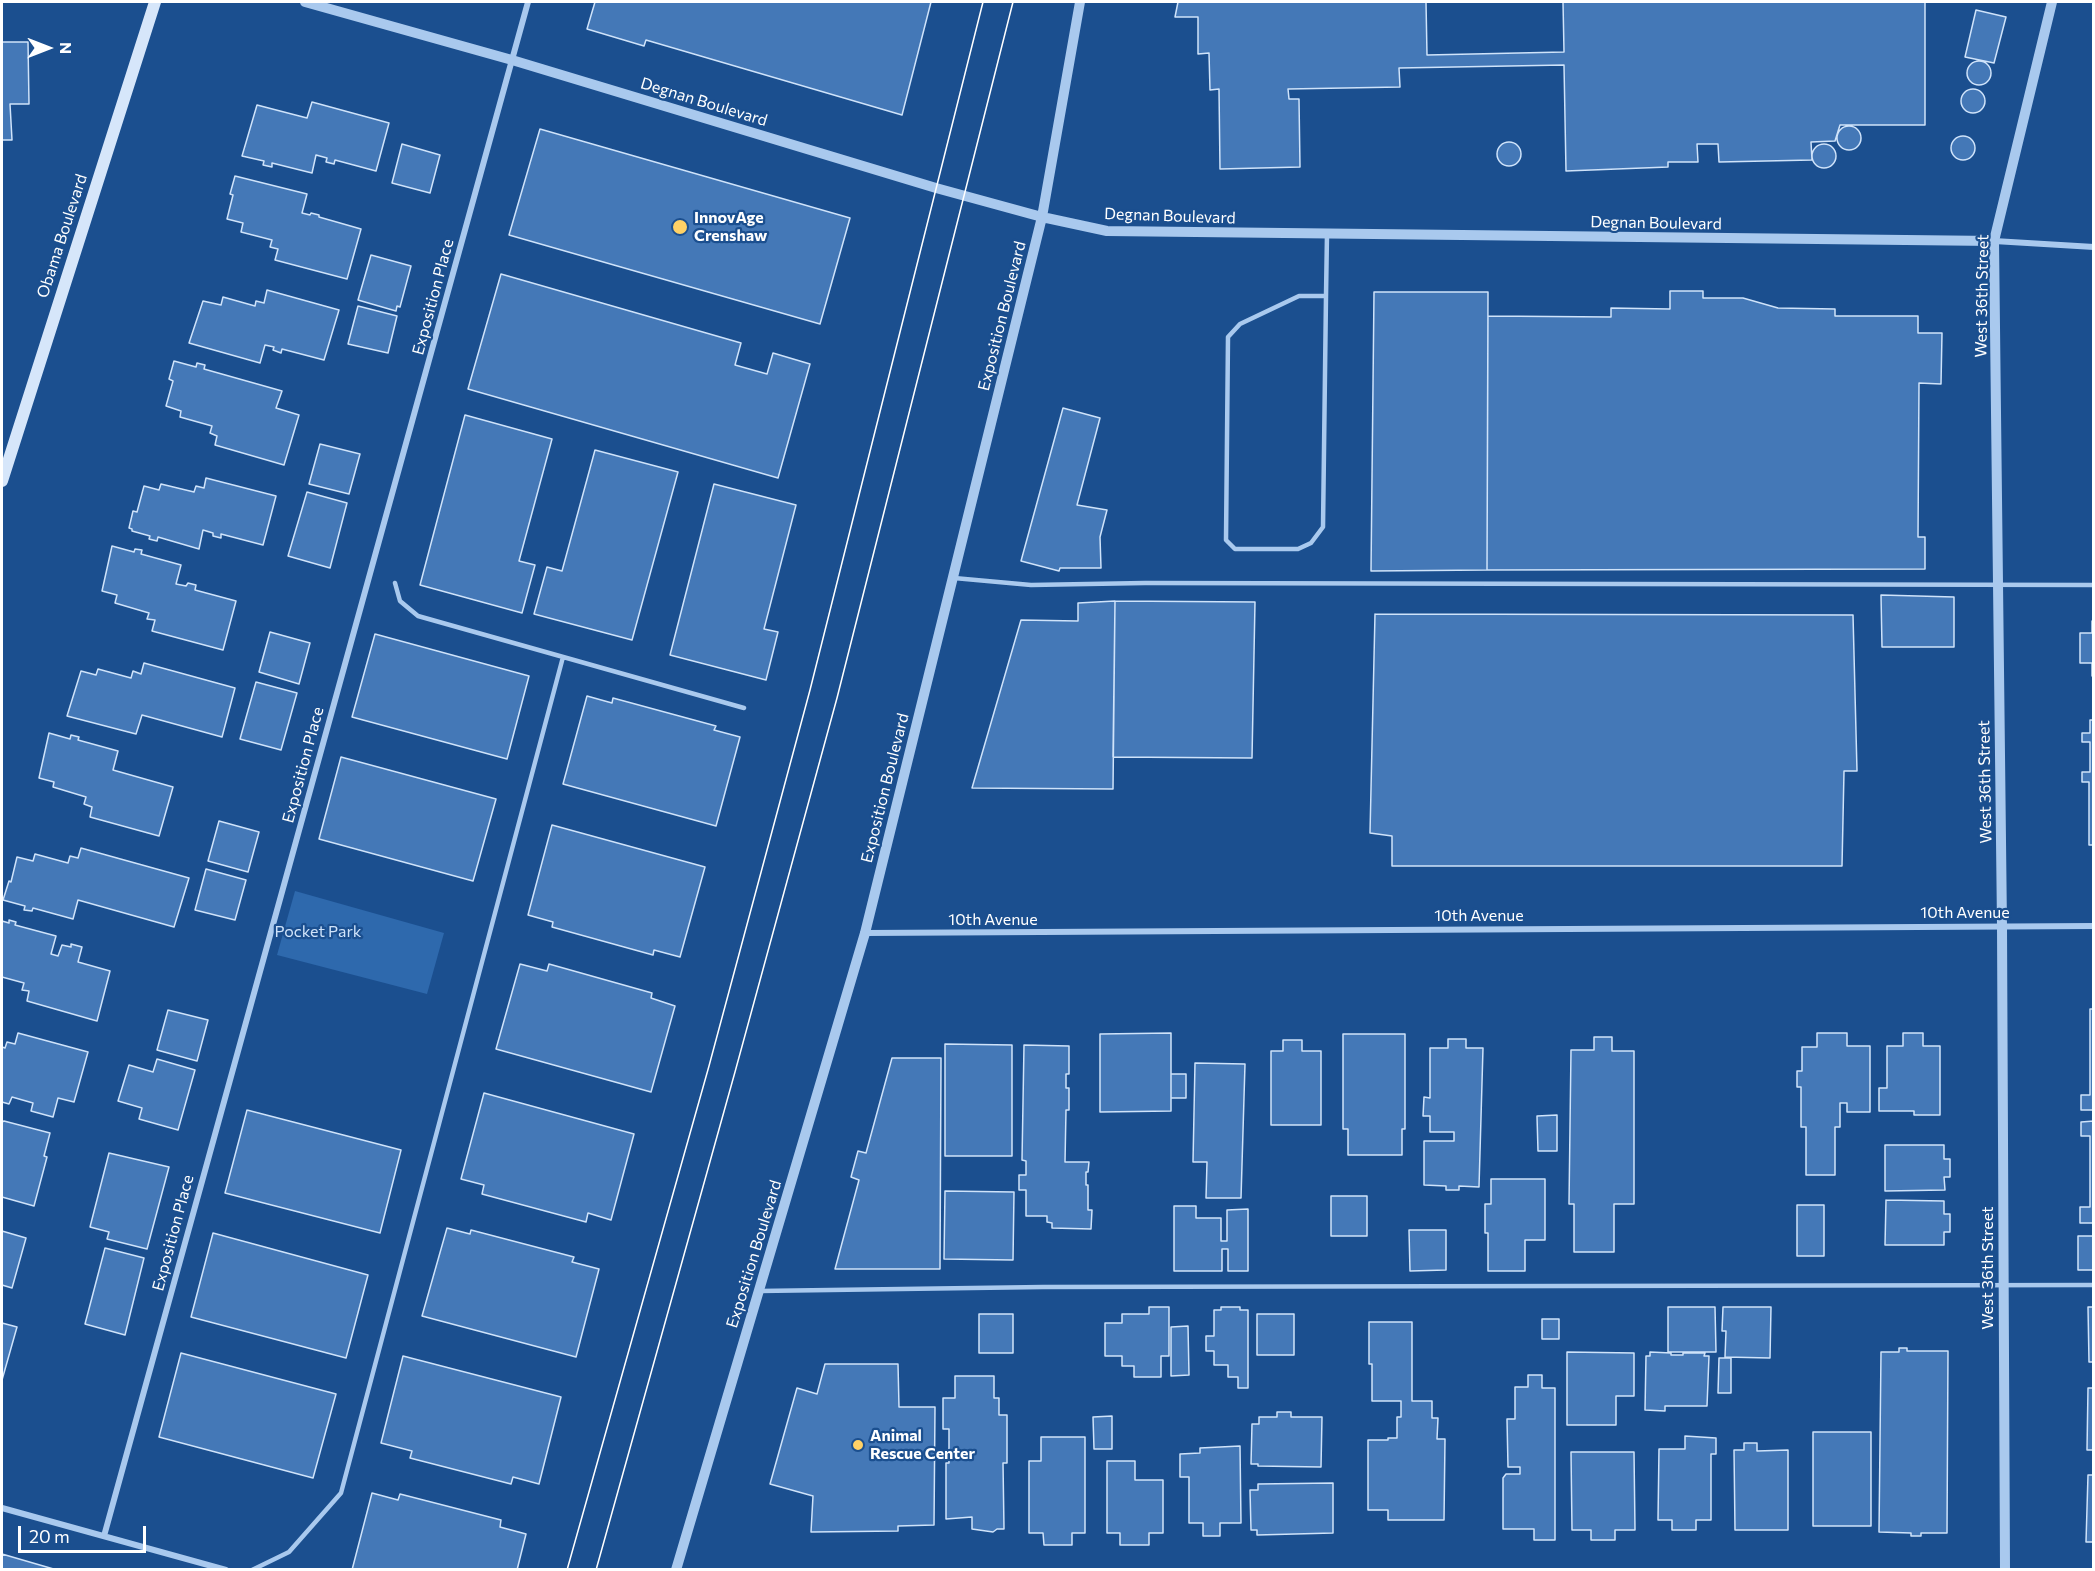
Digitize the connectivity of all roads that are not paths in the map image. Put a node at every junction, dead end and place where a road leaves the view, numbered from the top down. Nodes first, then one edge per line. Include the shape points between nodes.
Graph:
1 (155, 2) edge
2 (305, 2) edge
3 (528, 2) edge
4 (1080, 2) edge
5 (2052, 2) edge
6 (512, 60) junction
7 (1042, 217) junction
8 (1327, 234) junction
9 (1994, 241) junction
10 (2094, 247) edge
11 (1326, 296) junction
12 (2, 481) edge
13 (952, 578) junction
14 (395, 583) dead end
15 (2094, 585) edge
16 (1997, 586) junction
17 (563, 657) junction
18 (744, 708) dead end
19 (2002, 926) junction
20 (2094, 926) edge
21 (865, 933) junction
22 (2003, 1285) junction
23 (2094, 1285) edge
24 (759, 1291) junction
25 (2, 1508) edge
26 (104, 1536) junction
27 (226, 1569) edge
28 (252, 1569) edge
29 (676, 1569) edge
30 (2005, 1569) edge

1 - 12 main road, Obama Boulevard
2 - 6 street, Degnan Boulevard
3 - 6 street, Exposition Place
4 - 7 street, Exposition Boulevard
5 - 9 street, West 36th Street
6 - 7 street, Degnan Boulevard
6 - 26 street, Exposition Place
7 - 8 street, Degnan Boulevard via 1107,231
7 - 13 street, Exposition Boulevard
8 - 9 street, Degnan Boulevard
8 - 11 lane
9 - 10 street
9 - 16 street, West 36th Street
11 - 11 lane via 1323,527 1311,543 1298,549 1235,549 1226,540 1228,337 1240,324 1299,296
13 - 16 lane via 1031,585
13 - 21 street, Exposition Boulevard
14 - 17 lane via 400,601 418,616
15 - 16 lane
16 - 19 street, West 36th Street
17 - 18 lane
17 - 28 lane via 341,1493 289,1552
19 - 20 street, 10th Avenue
19 - 21 street, 10th Avenue
19 - 22 street, West 36th Street
21 - 24 street, Exposition Boulevard
22 - 23 lane
22 - 24 lane
22 - 30 street, West 36th Street
24 - 29 street, Exposition Boulevard
25 - 26 street
26 - 27 street

